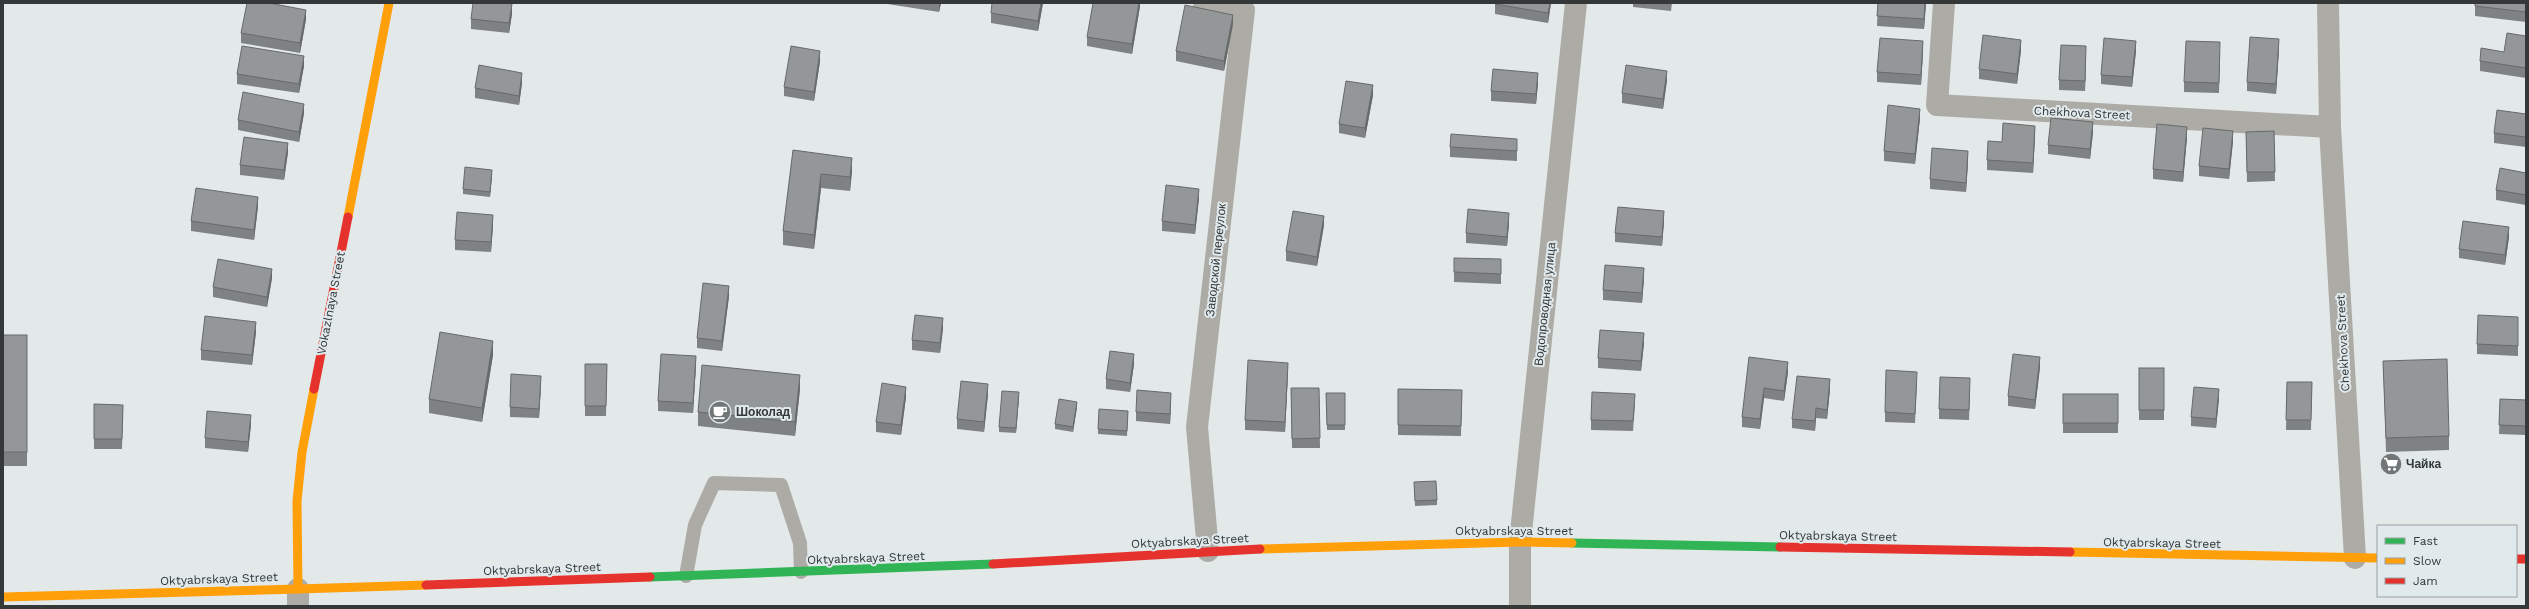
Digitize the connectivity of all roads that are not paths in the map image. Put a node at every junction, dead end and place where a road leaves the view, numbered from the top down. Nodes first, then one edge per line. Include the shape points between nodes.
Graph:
1 (389, 3) edge
2 (1204, 3) edge
3 (1576, 3) edge
4 (1944, 3) edge
5 (2328, 3) edge
6 (2330, 127) junction
7 (1520, 542) junction
8 (1208, 551) junction
9 (2355, 558) junction
10 (2377, 558) edge
11 (801, 572) junction
12 (686, 576) junction
13 (3, 597) edge
14 (298, 597) edge
15 (1520, 606) edge

1 - 14 main road, Vokazlnaya Street via 302,452 297,501
2 - 8 street, Заводской переулок via 1244,10 1197,427
3 - 7 street, Водопроводная улица
4 - 6 street, Chekhova Street via 1937,105
5 - 6 street, Chekhova Street
6 - 9 street, Chekhova Street
7 - 8 main road, Oktyabrskaya Street
7 - 9 main road, Oktyabrskaya Street
7 - 15 street, Водопроводная улица
8 - 11 main road, Oktyabrskaya Street via 953,567
9 - 10 main road, Oktyabrskaya Street
11 - 12 main road, Oktyabrskaya Street
11 - 12 lane via 800,543 781,485 714,484 695,525
12 - 14 main road, Oktyabrskaya Street
13 - 14 main road, Oktyabrskaya Street

